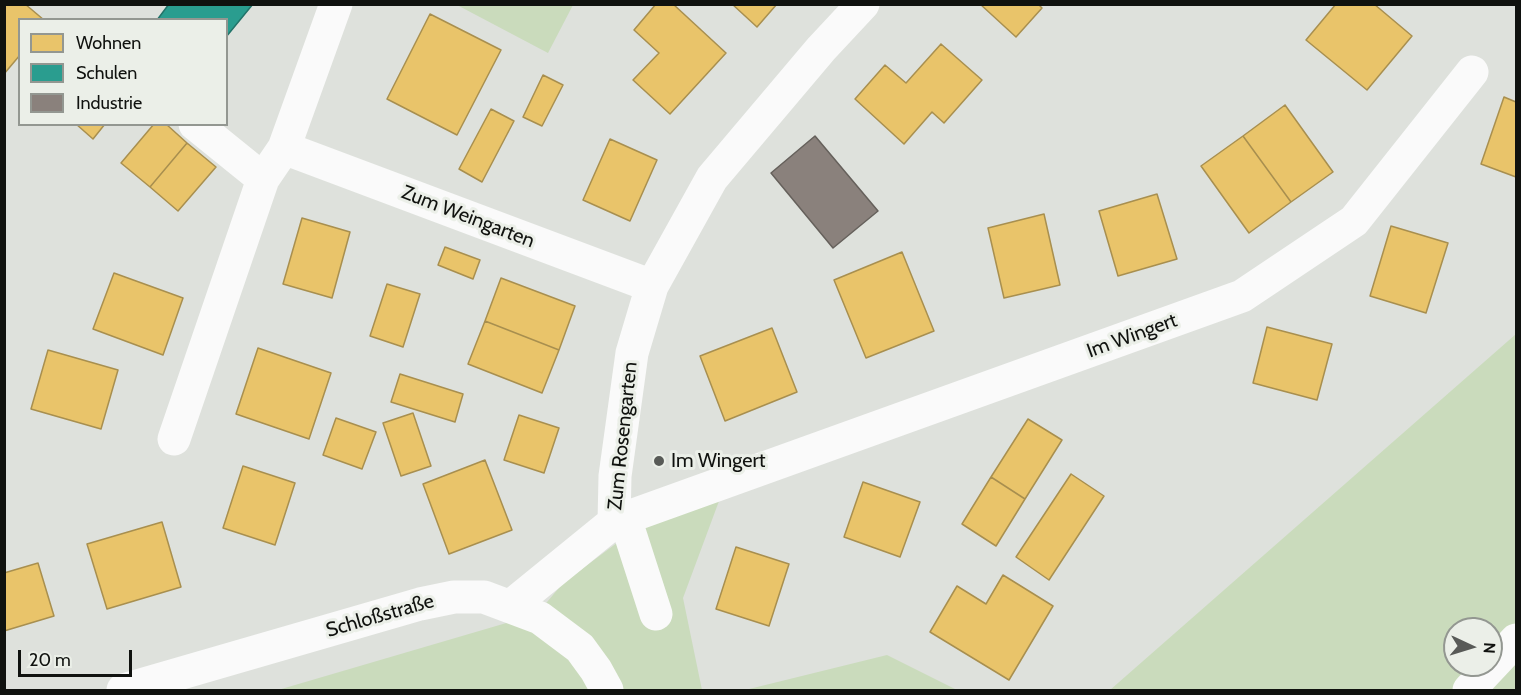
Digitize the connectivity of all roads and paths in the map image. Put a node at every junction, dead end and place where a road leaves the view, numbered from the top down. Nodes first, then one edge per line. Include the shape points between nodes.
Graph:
1 (336, 4) edge
2 (863, 4) edge
3 (1472, 72) dead end
4 (198, 126) edge
5 (284, 148) junction
6 (264, 179) junction
7 (652, 286) junction
8 (174, 439) dead end
9 (620, 520) junction
10 (512, 605) junction
11 (656, 614) dead end
12 (1516, 640) edge
13 (123, 690) edge
14 (607, 690) edge
15 (1469, 690) edge

1 - 5 street
2 - 7 street, Zum Rosengarten via 712,178
3 - 9 street, Im Wingert via 1354,221 1242,296
4 - 6 street
5 - 6 street
5 - 7 street, Zum Weingarten
6 - 8 street
7 - 9 street, Zum Rosengarten via 630,364 615,476
9 - 10 street, Zum Rosengarten
9 - 11 street
10 - 13 street, Schloßstraße via 484,597 443,599
10 - 14 street, Schloßstraße via 559,629 580,648
12 - 15 street

